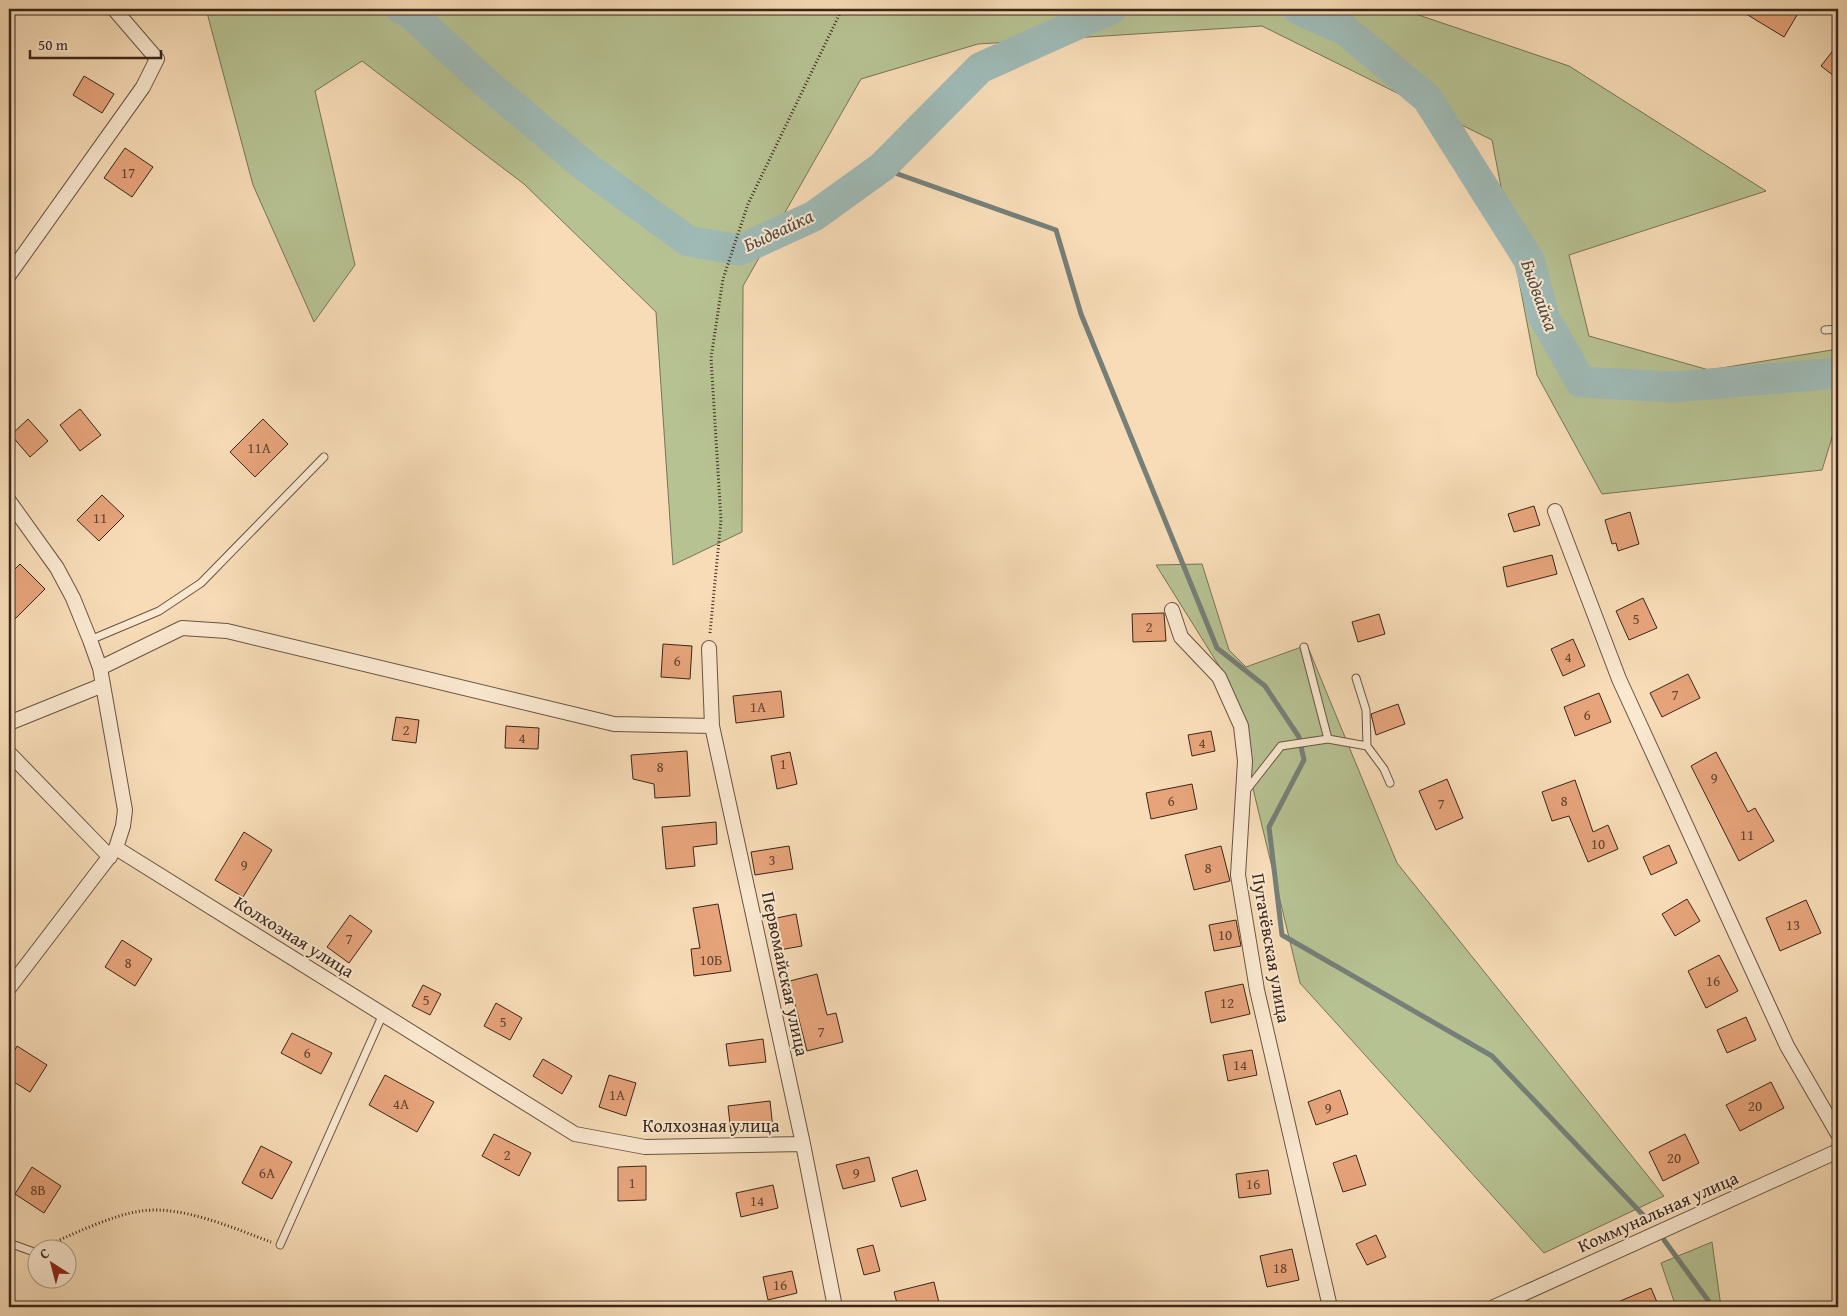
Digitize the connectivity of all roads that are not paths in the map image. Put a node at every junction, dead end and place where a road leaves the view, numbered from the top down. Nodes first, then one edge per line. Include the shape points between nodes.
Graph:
1 (114, 9) edge
2 (9, 275) edge
3 (1838, 328) edge
4 (1825, 330) dead end
5 (324, 457) dead end
6 (9, 501) edge
7 (1555, 511) dead end
8 (1172, 610) dead end
9 (90, 640) junction
10 (1304, 647) dead end
11 (709, 648) road end
12 (100, 668) junction
13 (1356, 678) dead end
14 (103, 685) junction
15 (9, 723) edge
16 (712, 726) junction
17 (1328, 739) junction
18 (1368, 746) junction
19 (9, 753) edge
20 (1390, 783) dead end
21 (1243, 795) junction
22 (113, 852) junction
23 (9, 988) edge
24 (383, 1014) junction
25 (1838, 1134) edge
26 (803, 1144) junction
27 (1838, 1151) edge
28 (9, 1243) edge
29 (280, 1245) road end
30 (28, 1248) edge
31 (835, 1307) edge
32 (1330, 1307) edge
33 (1494, 1307) edge

1 - 2 street via 157,59 143,87
3 - 4 lane
5 - 9 lane via 201,584 159,611
6 - 9 street via 57,568
7 - 25 street via 1619,680 1787,1046
8 - 21 street, Пугачёвская улица via 1181,637 1219,677 1242,726
9 - 12 street
10 - 17 lane
11 - 16 street, Первомайская улица
12 - 14 street
12 - 16 street via 182,628 227,631 614,724
13 - 18 lane via 1366,710
14 - 15 street
14 - 22 street via 125,810
16 - 26 street, Первомайская улица
17 - 18 lane
17 - 21 lane via 1281,746
18 - 20 lane
19 - 22 street, Колхозная улица
21 - 32 street, Пугачёвская улица via 1238,875 1257,990
22 - 23 street
22 - 24 street, Колхозная улица
24 - 26 street, Колхозная улица via 574,1134 645,1147
24 - 29 lane
26 - 31 street, Первомайская улица
27 - 33 street, Коммунальная улица
28 - 30 lane

